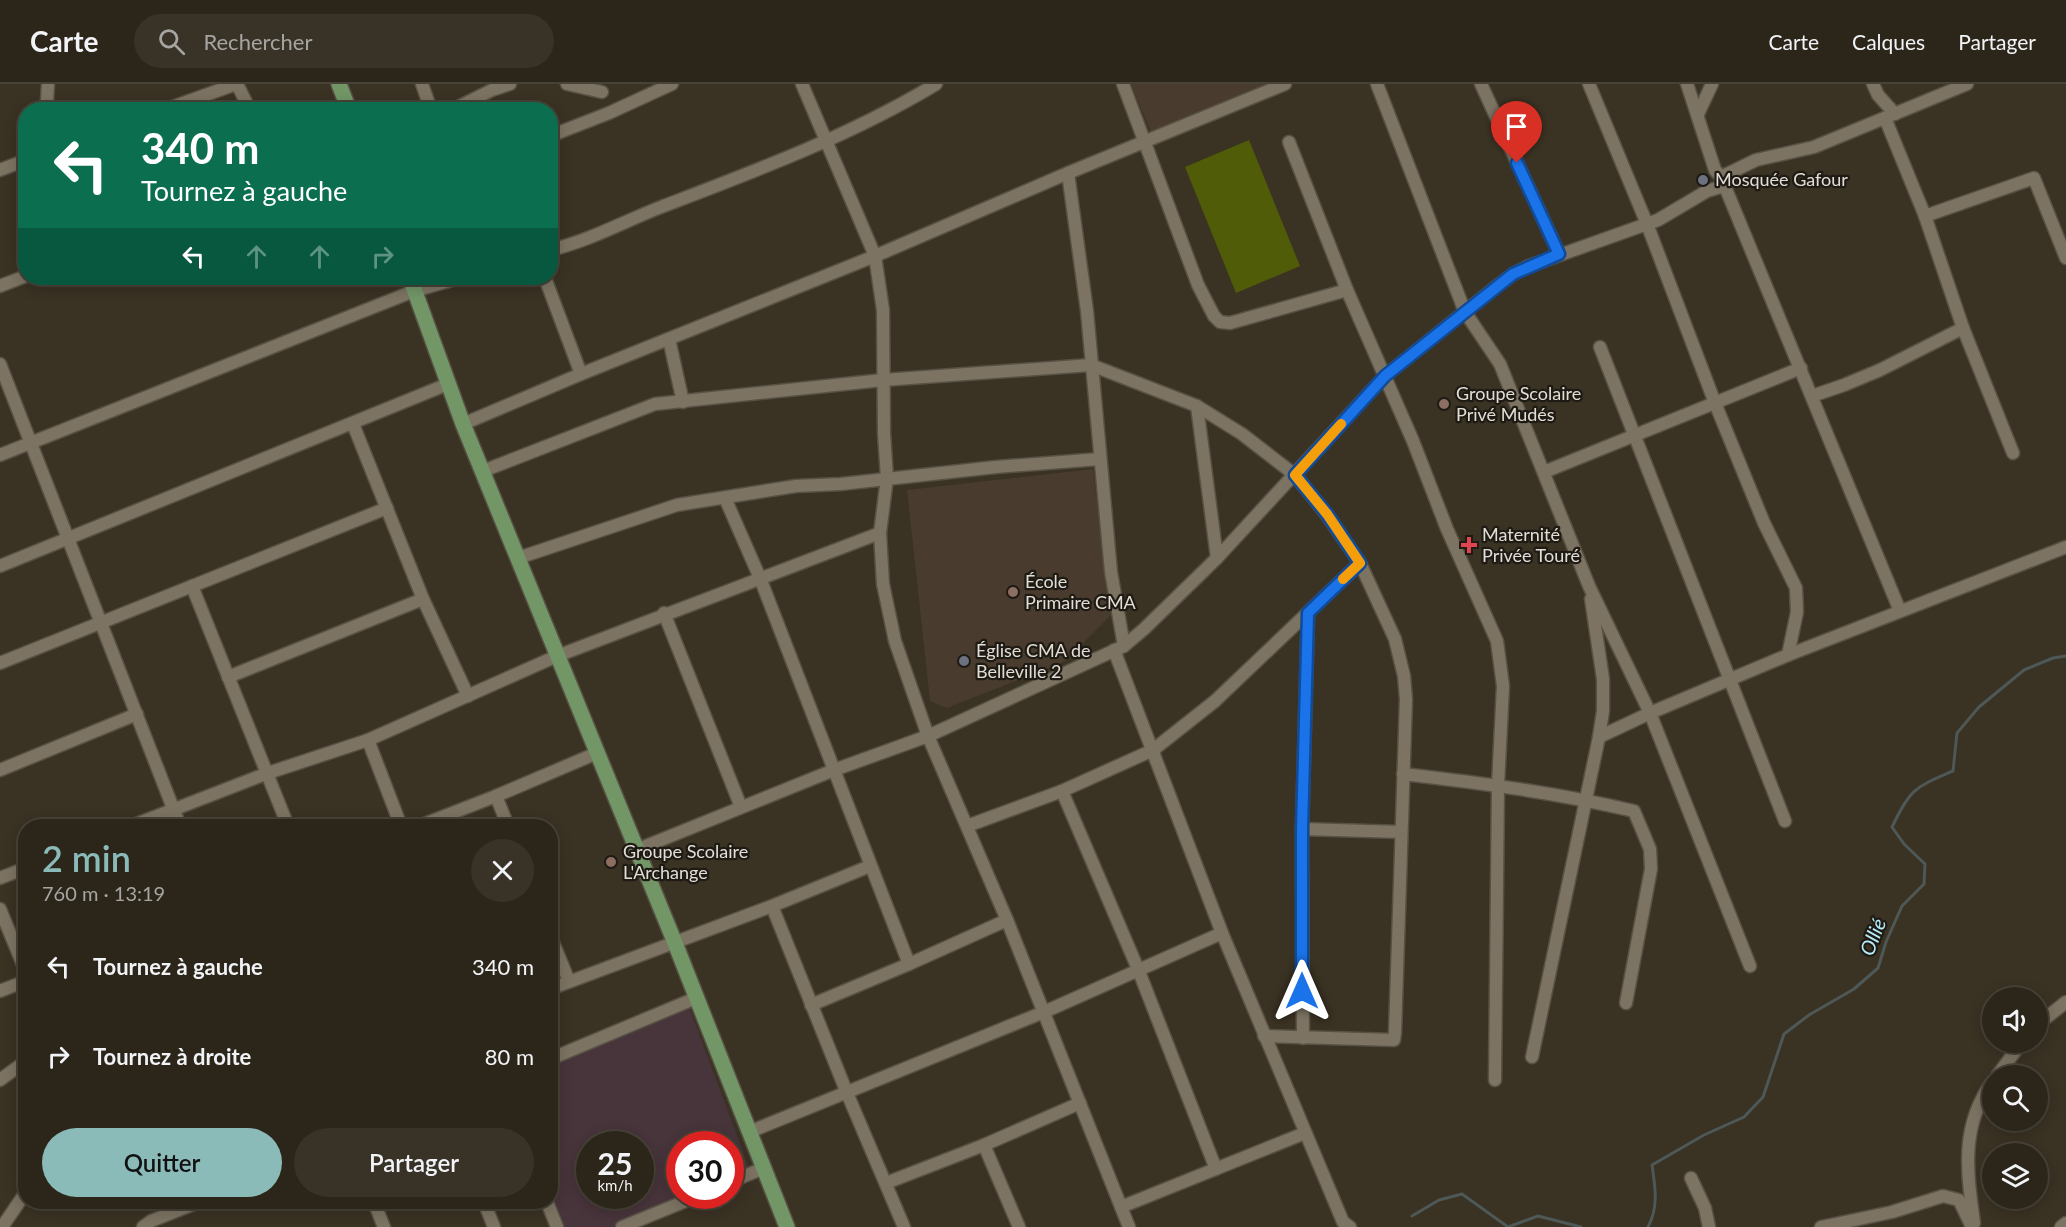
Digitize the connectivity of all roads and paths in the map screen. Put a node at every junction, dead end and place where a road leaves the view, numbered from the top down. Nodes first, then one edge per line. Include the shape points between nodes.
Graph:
1 (48, 84) edge
2 (237, 84) edge
3 (339, 84) edge
4 (422, 84) edge
5 (510, 84) edge
6 (567, 84) edge
7 (672, 84) edge
8 (802, 84) edge
9 (936, 84) edge
10 (1123, 84) edge
11 (1285, 84) edge
12 (1377, 84) edge
13 (1481, 84) edge
14 (1589, 84) edge
15 (1686, 84) edge
16 (1712, 84) edge
17 (1873, 84) edge
18 (1967, 84) edge
19 (601, 88) edge
20 (47, 102) edge
21 (186, 102) edge
22 (246, 102) edge
23 (346, 102) edge
24 (428, 102) edge
25 (468, 102) edge
26 (609, 112) junction
27 (1698, 114) junction
28 (1890, 116) junction
29 (558, 133) edge
30 (825, 141) junction
31 (1289, 142) dead end
32 (1144, 143) junction
33 (18, 163) edge
34 (0, 170) edge
35 (1068, 173) junction
36 (1722, 182) junction
37 (1925, 216) junction
38 (1647, 224) junction
39 (558, 247) edge
40 (1559, 254) junction
41 (875, 256) junction
42 (2066, 258) edge
43 (18, 279) edge
44 (410, 285) edge
45 (412, 285) edge
46 (548, 285) edge
47 (0, 286) edge
48 (1347, 290) junction
49 (1465, 312) junction
50 (1963, 328) junction
51 (669, 339) junction
52 (1599, 347) dead end
53 (0, 364) edge
54 (1091, 365) junction
55 (1800, 368) junction
56 (581, 374) junction
57 (1385, 376) junction
58 (883, 380) junction
59 (448, 384) junction
60 (1812, 396) junction
61 (683, 402) junction
62 (1715, 403) junction
63 (1197, 406) junction
64 (463, 423) junction
65 (353, 424) junction
66 (1635, 435) junction
67 (31, 442) junction
68 (2013, 453) dead end
69 (0, 455) edge
70 (1100, 459) junction
71 (483, 471) junction
72 (1544, 472) junction
73 (1295, 475) junction
74 (886, 478) junction
75 (725, 498) junction
76 (387, 508) junction
77 (880, 533) junction
78 (67, 538) junction
79 (2066, 547) edge
80 (518, 558) junction
81 (1217, 558) junction
82 (1360, 563) junction
83 (0, 566) edge
84 (760, 578) junction
85 (192, 586) junction
86 (1589, 586) junction
87 (423, 598) junction
88 (1900, 611) junction
89 (664, 613) junction
90 (1308, 613) junction
91 (100, 623) junction
92 (1119, 648) junction
93 (557, 656) junction
94 (1788, 656) junction
95 (0, 663) edge
96 (228, 677) junction
97 (1730, 681) junction
98 (468, 696) junction
99 (1650, 713) junction
100 (137, 714) junction
101 (928, 736) junction
102 (1599, 737) junction
103 (368, 740) junction
104 (1153, 750) junction
105 (597, 753) junction
106 (0, 770) edge
107 (834, 770) junction
108 (268, 773) junction
109 (1403, 774) junction
110 (1498, 785) junction
111 (1062, 791) junction
112 (496, 796) junction
113 (1585, 799) junction
114 (741, 807) junction
115 (174, 810) junction
116 (150, 819) edge
117 (177, 819) edge
118 (285, 819) edge
119 (398, 819) edge
120 (437, 819) edge
121 (505, 819) edge
122 (1785, 821) dead end
123 (967, 826) junction
124 (1302, 829) junction
125 (1401, 832) junction
126 (636, 850) junction
127 (870, 866) junction
128 (18, 871) edge
129 (0, 878) edge
130 (772, 906) junction
131 (0, 909) edge
132 (1006, 920) junction
133 (1222, 933) junction
134 (675, 944) junction
135 (18, 953) edge
136 (558, 954) edge
137 (909, 964) junction
138 (1750, 966) dead end
139 (1138, 969) junction
140 (569, 981) junction
141 (18, 984) edge
142 (558, 986) edge
143 (0, 991) edge
144 (696, 998) junction
145 (2066, 1002) edge
146 (1626, 1003) dead end
147 (810, 1005) junction
148 (1044, 1012) junction
149 (2048, 1016) edge
150 (1264, 1036) junction
151 (1303, 1038) junction
152 (2014, 1053) edge
153 (558, 1056) edge
154 (1533, 1057) dead end
155 (2004, 1065) edge
156 (18, 1067) edge
157 (0, 1080) edge
158 (1495, 1080) dead end
159 (847, 1093) junction
160 (1982, 1102) edge
161 (1080, 1103) junction
162 (749, 1132) junction
163 (1305, 1132) junction
164 (984, 1145) junction
165 (764, 1168) junction
166 (1216, 1169) junction
167 (744, 1176) edge
168 (1691, 1178) dead end
169 (886, 1183) junction
170 (18, 1204) edge
171 (1121, 1207) junction
172 (181, 1209) edge
173 (377, 1209) edge
174 (487, 1209) edge
175 (550, 1209) edge
176 (666, 1209) edge
177 (2066, 1223) edge
178 (1342, 1225) edge
179 (2, 1227) edge
180 (143, 1227) edge
181 (384, 1227) edge
182 (494, 1227) edge
183 (557, 1227) edge
184 (622, 1227) edge
185 (788, 1227) edge
186 (904, 1227) edge
187 (1019, 1227) edge
188 (1129, 1227) edge
189 (1709, 1227) edge
190 (1821, 1227) edge
191 (1973, 1227) edge
192 (2061, 1227) edge

1 - 20 street
2 - 21 street
2 - 22 street
3 - 23 main road
4 - 24 street
5 - 25 street
6 - 19 street
7 - 26 street
8 - 30 street
9 - 30 street
10 - 32 street
11 - 32 street
12 - 49 street
13 - 40 street
14 - 38 street
15 - 27 street
16 - 27 street
17 - 28 street
18 - 28 street
19 - 26 street
26 - 29 street
27 - 36 street
28 - 36 street via 1814,147 1756,160
28 - 37 street
30 - 39 street
30 - 41 street
31 - 48 street
32 - 35 street
32 - 48 street via 1198,285 1220,322 1230,323
33 - 34 street
35 - 41 street
35 - 54 street
36 - 38 street
36 - 55 street
37 - 42 street via 2034,178
37 - 50 street
38 - 40 street
38 - 62 street
40 - 49 street via 1513,274
41 - 51 street
41 - 58 street via 883,310
43 - 47 street
44 - 67 street
45 - 59 main road
46 - 56 street
48 - 57 street
49 - 57 street
49 - 72 street via 1500,364
50 - 60 street via 1880,370
50 - 68 street
51 - 56 street
51 - 61 street
52 - 66 street
53 - 67 street
54 - 58 street
54 - 63 street
54 - 70 street
55 - 60 street
55 - 62 street
56 - 64 street
57 - 73 street
57 - 110 street via 1497,641 1503,686
58 - 61 street
58 - 74 street
59 - 64 main road
59 - 65 street
60 - 88 street
61 - 71 street via 655,404
62 - 66 street
62 - 94 street via 1764,523 1796,588 1797,612
63 - 73 street via 1242,434
63 - 81 street
64 - 71 main road
65 - 76 street
65 - 78 street
66 - 72 street
66 - 97 street
67 - 69 street
67 - 78 street
70 - 74 street
70 - 92 street
71 - 80 main road
72 - 86 street
73 - 81 street
73 - 82 street
74 - 75 street via 796,486
74 - 77 street
75 - 80 street via 676,505
75 - 84 street
76 - 85 street
76 - 87 street
77 - 84 street
77 - 101 street via 883,584 895,641
78 - 83 street
78 - 91 street
79 - 88 street
80 - 93 main road
81 - 92 street
82 - 90 street
82 - 109 street via 1395,639 1404,676
84 - 89 street
84 - 107 street
85 - 91 street
85 - 96 street
86 - 99 street
86 - 102 street via 1604,680
87 - 96 street
87 - 98 street
88 - 94 street
89 - 93 street
89 - 114 street
90 - 104 street via 1215,701
90 - 124 street
91 - 95 street
91 - 100 street
92 - 101 street
92 - 104 street
93 - 98 street
93 - 105 main road
94 - 97 street
96 - 108 street
97 - 99 street
97 - 122 street
98 - 103 street
99 - 102 street
99 - 138 street
100 - 106 street
100 - 115 street
101 - 107 street
101 - 123 street
102 - 113 street
103 - 108 street
103 - 119 street
104 - 111 street
104 - 133 street
105 - 112 street
105 - 126 main road
107 - 114 street
107 - 127 street
108 - 115 street
108 - 118 street
109 - 110 street
109 - 125 street
110 - 113 street
110 - 158 street
111 - 123 street
111 - 139 street
112 - 120 street
112 - 121 street
113 - 146 street via 1634,812 1650,849 1651,869
113 - 154 street
114 - 126 street
115 - 116 street
115 - 117 street
123 - 132 street
124 - 125 street
124 - 151 street
125 - 151 street via 1394,1040
126 - 134 main road
127 - 130 street
127 - 137 street
128 - 129 street
130 - 134 street
130 - 147 street
131 - 135 street
132 - 137 street
132 - 148 street
133 - 139 street
133 - 150 street
134 - 140 street
134 - 144 main road
136 - 140 street
137 - 147 street
139 - 148 street
139 - 166 street
140 - 142 street
141 - 143 street
144 - 153 street
144 - 162 main road
145 - 149 street
147 - 159 street
148 - 159 street
148 - 161 street
150 - 151 street
150 - 163 street
152 - 155 street
156 - 157 street
159 - 162 street
159 - 169 street
160 - 191 street via 1973,1120 1967,1155
161 - 164 street
161 - 171 street
162 - 165 main road
163 - 166 street
163 - 178 street
164 - 169 street
164 - 187 street
165 - 167 street
165 - 185 main road
166 - 171 street
168 - 189 street
169 - 186 street
170 - 179 street
171 - 188 street
172 - 180 street
173 - 181 street
174 - 182 street
175 - 183 street
176 - 184 street
177 - 192 street
190 - 191 street via 1943,1196 1959,1200

